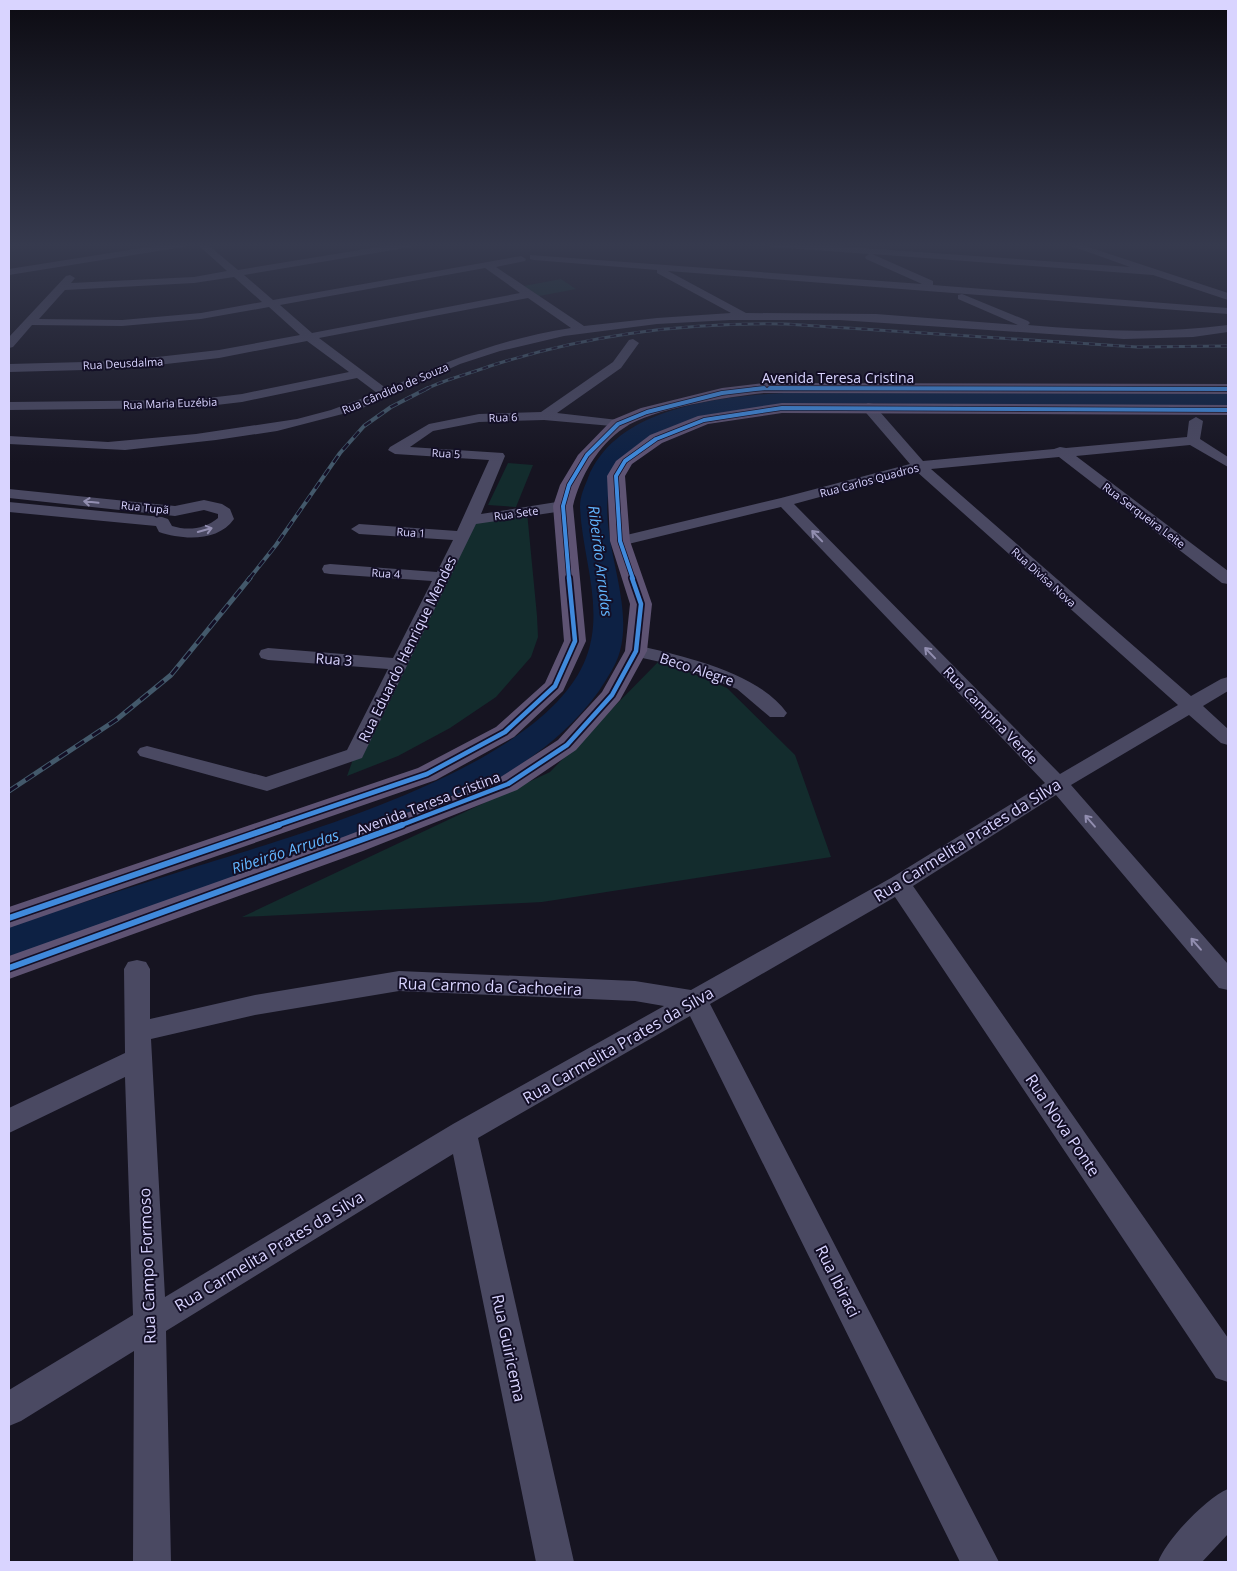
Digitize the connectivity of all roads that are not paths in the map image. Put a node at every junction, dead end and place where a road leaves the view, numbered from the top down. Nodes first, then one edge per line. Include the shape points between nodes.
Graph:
1 (34, 317) edge
2 (188, 317) edge
3 (287, 317) edge
4 (411, 317) edge
5 (564, 317) edge
6 (717, 317) edge
7 (864, 317) edge
8 (1010, 317) edge
9 (30, 322) junction
10 (1228, 329) edge
11 (582, 330) junction
12 (1042, 331) junction
13 (310, 337) junction
14 (633, 343) dead end
15 (9, 344) edge
16 (9, 368) edge
17 (360, 374) junction
18 (1228, 389) edge
19 (386, 394) junction
20 (9, 406) edge
21 (868, 407) junction
22 (1228, 410) edge
23 (544, 416) junction
24 (1196, 421) dead end
25 (618, 424) junction
26 (9, 440) edge
27 (1193, 440) junction
28 (395, 450) joint
29 (1060, 451) junction
30 (498, 456) joint
31 (591, 456) junction
32 (623, 460) junction
33 (1228, 463) edge
34 (919, 466) junction
35 (9, 493) edge
36 (784, 502) junction
37 (563, 506) junction
38 (9, 507) edge
39 (466, 528) junction
40 (359, 529) dead end
41 (620, 541) junction
42 (330, 569) dead end
43 (443, 577) junction
44 (1228, 579) edge
45 (636, 651) junction
46 (268, 654) dead end
47 (400, 664) junction
48 (1228, 683) edge
49 (1191, 706) junction
50 (777, 713) dead end
51 (1228, 739) edge
52 (147, 752) dead end
53 (1058, 784) junction
54 (899, 884) junction
55 (9, 918) edge
56 (9, 968) edge
57 (137, 969) dead end
58 (1228, 981) edge
59 (696, 1001) junction
60 (138, 1046) junction
61 (9, 1122) edge
62 (463, 1133) junction
63 (150, 1323) junction
64 (1228, 1366) edge
65 (9, 1409) edge
66 (1228, 1507) edge
67 (152, 1562) edge
68 (555, 1562) edge
69 (980, 1562) edge
70 (1177, 1562) edge

1 - 9 street
2 - 9 street via 122,323
3 - 13 street
4 - 13 street, Rua Deusdalma
5 - 11 street
6 - 11 street, Rua Cândido de Souza
7 - 12 street, Rua Cândido de Souza
8 - 12 street
9 - 15 street
10 - 12 street, Rua Cândido de Souza via 1135,335
11 - 19 street, Rua Cândido de Souza via 476,354
13 - 16 street, Rua Deusdalma via 168,361
13 - 17 street
14 - 23 street via 617,365
17 - 19 street
17 - 20 street, Rua Maria Euzébia via 218,402
18 - 25 main road, Avenida Teresa Cristina via 764,388 684,401
19 - 26 street, Rua Cândido de Souza via 337,413 265,430 189,440 111,446
21 - 22 main road
21 - 32 main road via 782,408 704,420 656,439
21 - 34 street, Rua Divisa Nova
23 - 25 street, Rua 6
23 - 28 street, Rua 6 via 453,422 428,428
24 - 27 street
25 - 31 main road, Avenida Teresa Cristina
27 - 29 street, Rua Carlos Quadros
27 - 33 street
28 - 30 street, Rua 5
29 - 34 street, Rua Carlos Quadros
29 - 44 street, Rua Serqueira Leite
30 - 39 street, Rua Eduardo Henrique Mendes
31 - 32 main road
31 - 37 main road, Avenida Teresa Cristina via 569,485
32 - 41 main road, Avenida Teresa Cristina via 616,476
34 - 36 street, Rua Carlos Quadros
34 - 49 street, Rua Divisa Nova
38 -> 35 street, Rua Tupã via 162,522 170,531 190,534 212,528 226,519 225,512 204,505 175,511
36 - 41 street, Rua Carlos Quadros
53 -> 36 street, Rua Campina Verde
37 - 39 street, Rua Sete
37 - 55 main road, Avenida Teresa Cristina via 575,641 555,686 505,732 427,774
39 - 40 street, Rua 1
39 - 43 street, Rua Eduardo Henrique Mendes
41 - 45 main road, Avenida Teresa Cristina via 641,604
42 - 43 street, Rua 4
43 - 47 street, Rua Eduardo Henrique Mendes
45 - 50 street, Beco Alegre via 680,661 744,685
45 - 56 main road, Avenida Teresa Cristina via 612,694 567,744 508,784 353,844
46 - 47 street, Rua 3
47 - 52 street, Rua Eduardo Henrique Mendes via 355,754 267,784
48 - 49 street, Rua Carmelita Prates da Silva
49 - 51 street, Rua Divisa Nova
49 - 53 street, Rua Carmelita Prates da Silva
53 - 54 street, Rua Carmelita Prates da Silva
58 -> 53 street, Rua Campina Verde
54 - 59 street, Rua Carmelita Prates da Silva
54 - 64 street, Rua Nova Ponte
57 - 60 street, Rua Campo Formoso
59 - 60 street, Rua Carmo da Cachoeira via 635,991 399,981 254,1005
59 - 62 street, Rua Carmelita Prates da Silva
59 - 69 street, Rua Ibiraci
60 - 61 street, Rua Carmo da Cachoeira
60 - 63 street, Rua Campo Formoso
62 - 63 street, Rua Carmelita Prates da Silva
62 - 68 street, Rua Guiricema
63 - 65 street, Rua Carmelita Prates da Silva
63 - 67 street, Rua Campo Formoso
66 - 70 street

